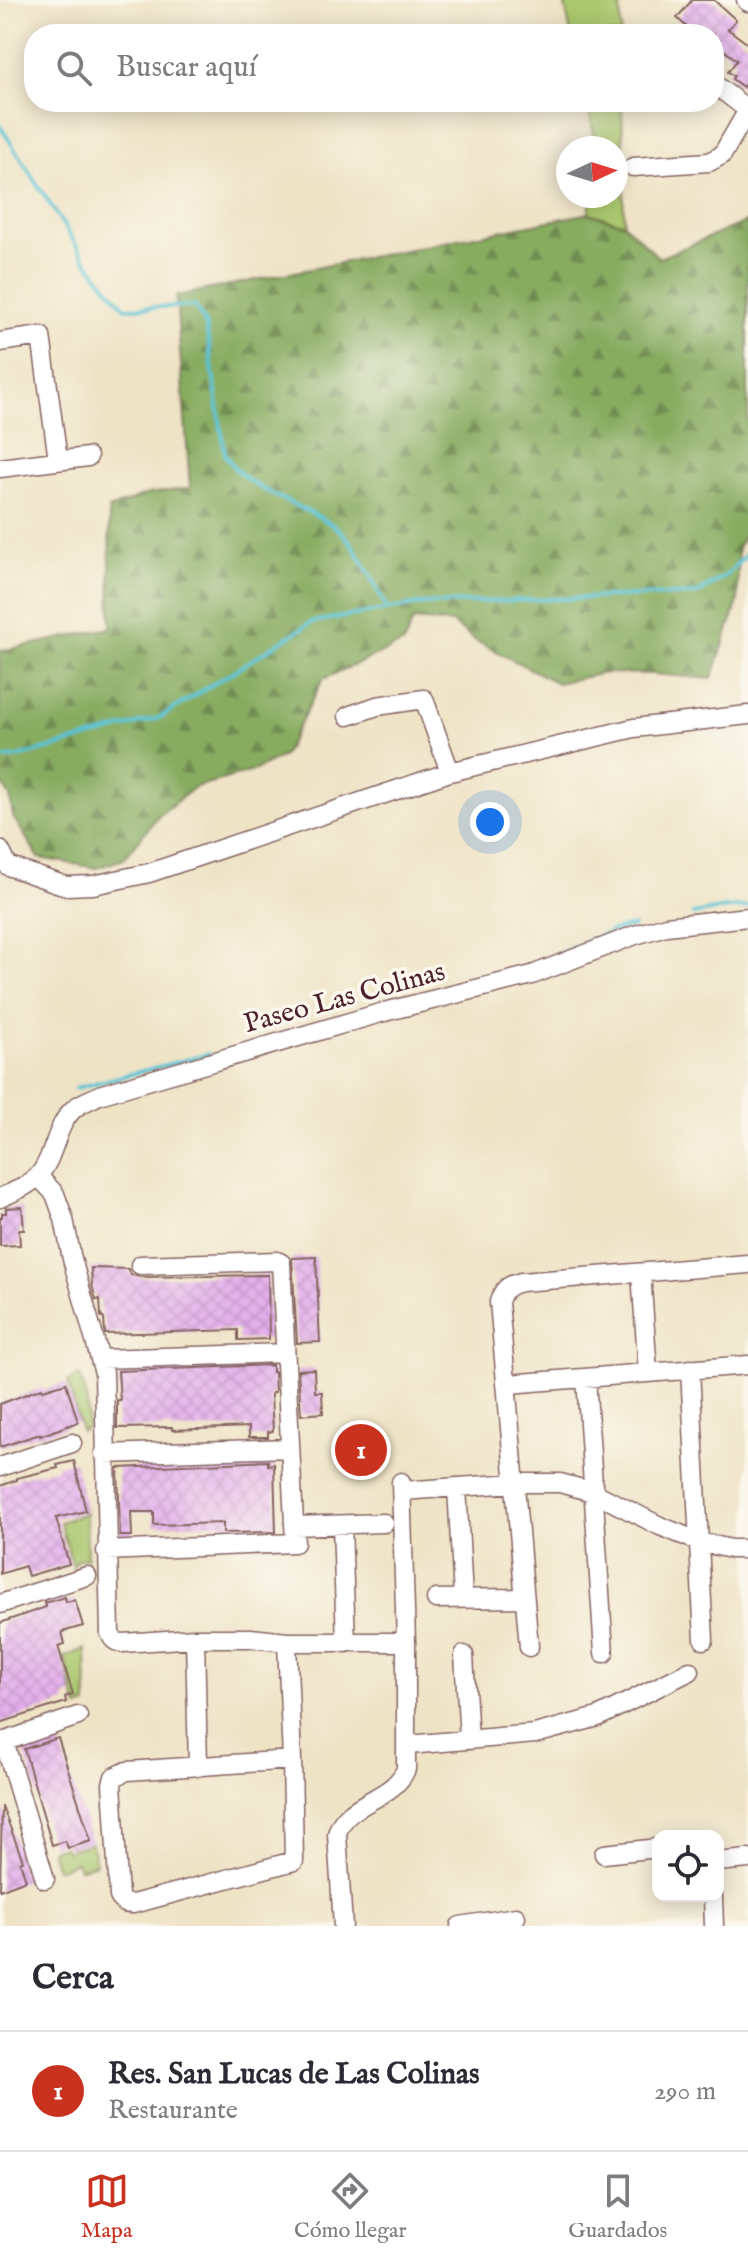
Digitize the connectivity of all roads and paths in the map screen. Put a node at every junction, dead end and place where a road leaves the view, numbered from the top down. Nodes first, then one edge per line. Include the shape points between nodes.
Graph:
1 (724, 92) edge
2 (633, 167) dead end
3 (0, 342) edge
4 (88, 457) dead end
5 (58, 460) junction
6 (0, 468) edge
7 (748, 715) edge
8 (348, 716) dead end
9 (450, 772) junction
10 (0, 850) edge
11 (748, 917) edge
12 (38, 1176) junction
13 (0, 1198) edge
14 (748, 1264) edge
15 (140, 1265) dead end
16 (641, 1273) junction
17 (285, 1353) junction
18 (100, 1359) junction
19 (748, 1365) edge
20 (690, 1369) junction
21 (648, 1373) junction
22 (586, 1378) junction
23 (508, 1384) junction
24 (72, 1443) dead end
25 (290, 1448) junction
26 (104, 1454) junction
27 (0, 1467) edge
28 (515, 1483) junction
29 (457, 1487) junction
30 (593, 1492) junction
31 (384, 1523) dead end
32 (342, 1525) junction
33 (294, 1526) junction
34 (700, 1542) junction
35 (748, 1549) edge
36 (106, 1551) junction
37 (87, 1576) dead end
38 (463, 1598) junction
39 (524, 1598) junction
40 (436, 1599) dead end
41 (0, 1604) edge
42 (195, 1638) junction
43 (704, 1640) dead end
44 (287, 1642) junction
45 (406, 1642) junction
46 (346, 1643) junction
47 (529, 1647) dead end
48 (604, 1653) dead end
49 (464, 1655) dead end
50 (690, 1671) dead end
51 (78, 1716) dead end
52 (469, 1740) junction
53 (2, 1742) edge
54 (408, 1745) junction
55 (292, 1760) junction
56 (198, 1767) junction
57 (652, 1849) edge
58 (604, 1854) dead end
59 (748, 1859) edge
60 (724, 1861) edge
61 (45, 1879) dead end
62 (713, 1902) edge
63 (516, 1917) dead end
64 (343, 1926) edge
65 (460, 1926) edge
66 (714, 1926) edge

1 - 2 street via 748,110 722,155 709,162
3 - 5 street via 41,336
4 - 5 street
5 - 6 street
7 - 9 street via 634,728
8 - 9 street via 424,699
9 - 10 street via 201,857 93,885 66,886 8,866
11 - 12 street, Paseo Las Colinas via 666,926 532,975 369,1016 99,1095 76,1107 64,1121
12 - 13 street
12 - 18 street via 55,1194 64,1219
14 - 16 street
15 - 17 street via 281,1263
16 - 21 street
16 - 23 street via 509,1285 499,1302
17 - 18 street
17 - 25 street
18 - 26 street
19 - 20 street
20 - 21 street
20 - 34 street
21 - 22 street
22 - 23 street
22 - 30 street
23 - 28 street
24 - 27 street
25 - 26 street
25 - 33 street
26 - 36 street
28 - 29 street
28 - 30 street via 560,1483
28 - 39 street
29 - 38 street
29 - 45 street via 402,1487
30 - 34 street
30 - 48 street
31 - 32 street
32 - 33 street
32 - 46 street
33 - 36 street via 295,1543
34 - 35 street
34 - 43 street
36 - 42 street via 112,1639 123,1643
37 - 41 street
38 - 39 street
38 - 40 street
39 - 47 street
42 - 44 street
42 - 56 street
44 - 46 street
44 - 55 street
45 - 46 street
45 - 54 street
49 - 52 street
50 - 52 street via 598,1717 535,1734
51 - 53 street
52 - 54 street
53 - 61 street
54 - 64 street via 402,1778 339,1824
55 - 56 street
55 - 56 street via 294,1861 125,1904 119,1896 114,1777 127,1771
57 - 58 street
59 - 60 street
62 - 66 street
63 - 65 street

